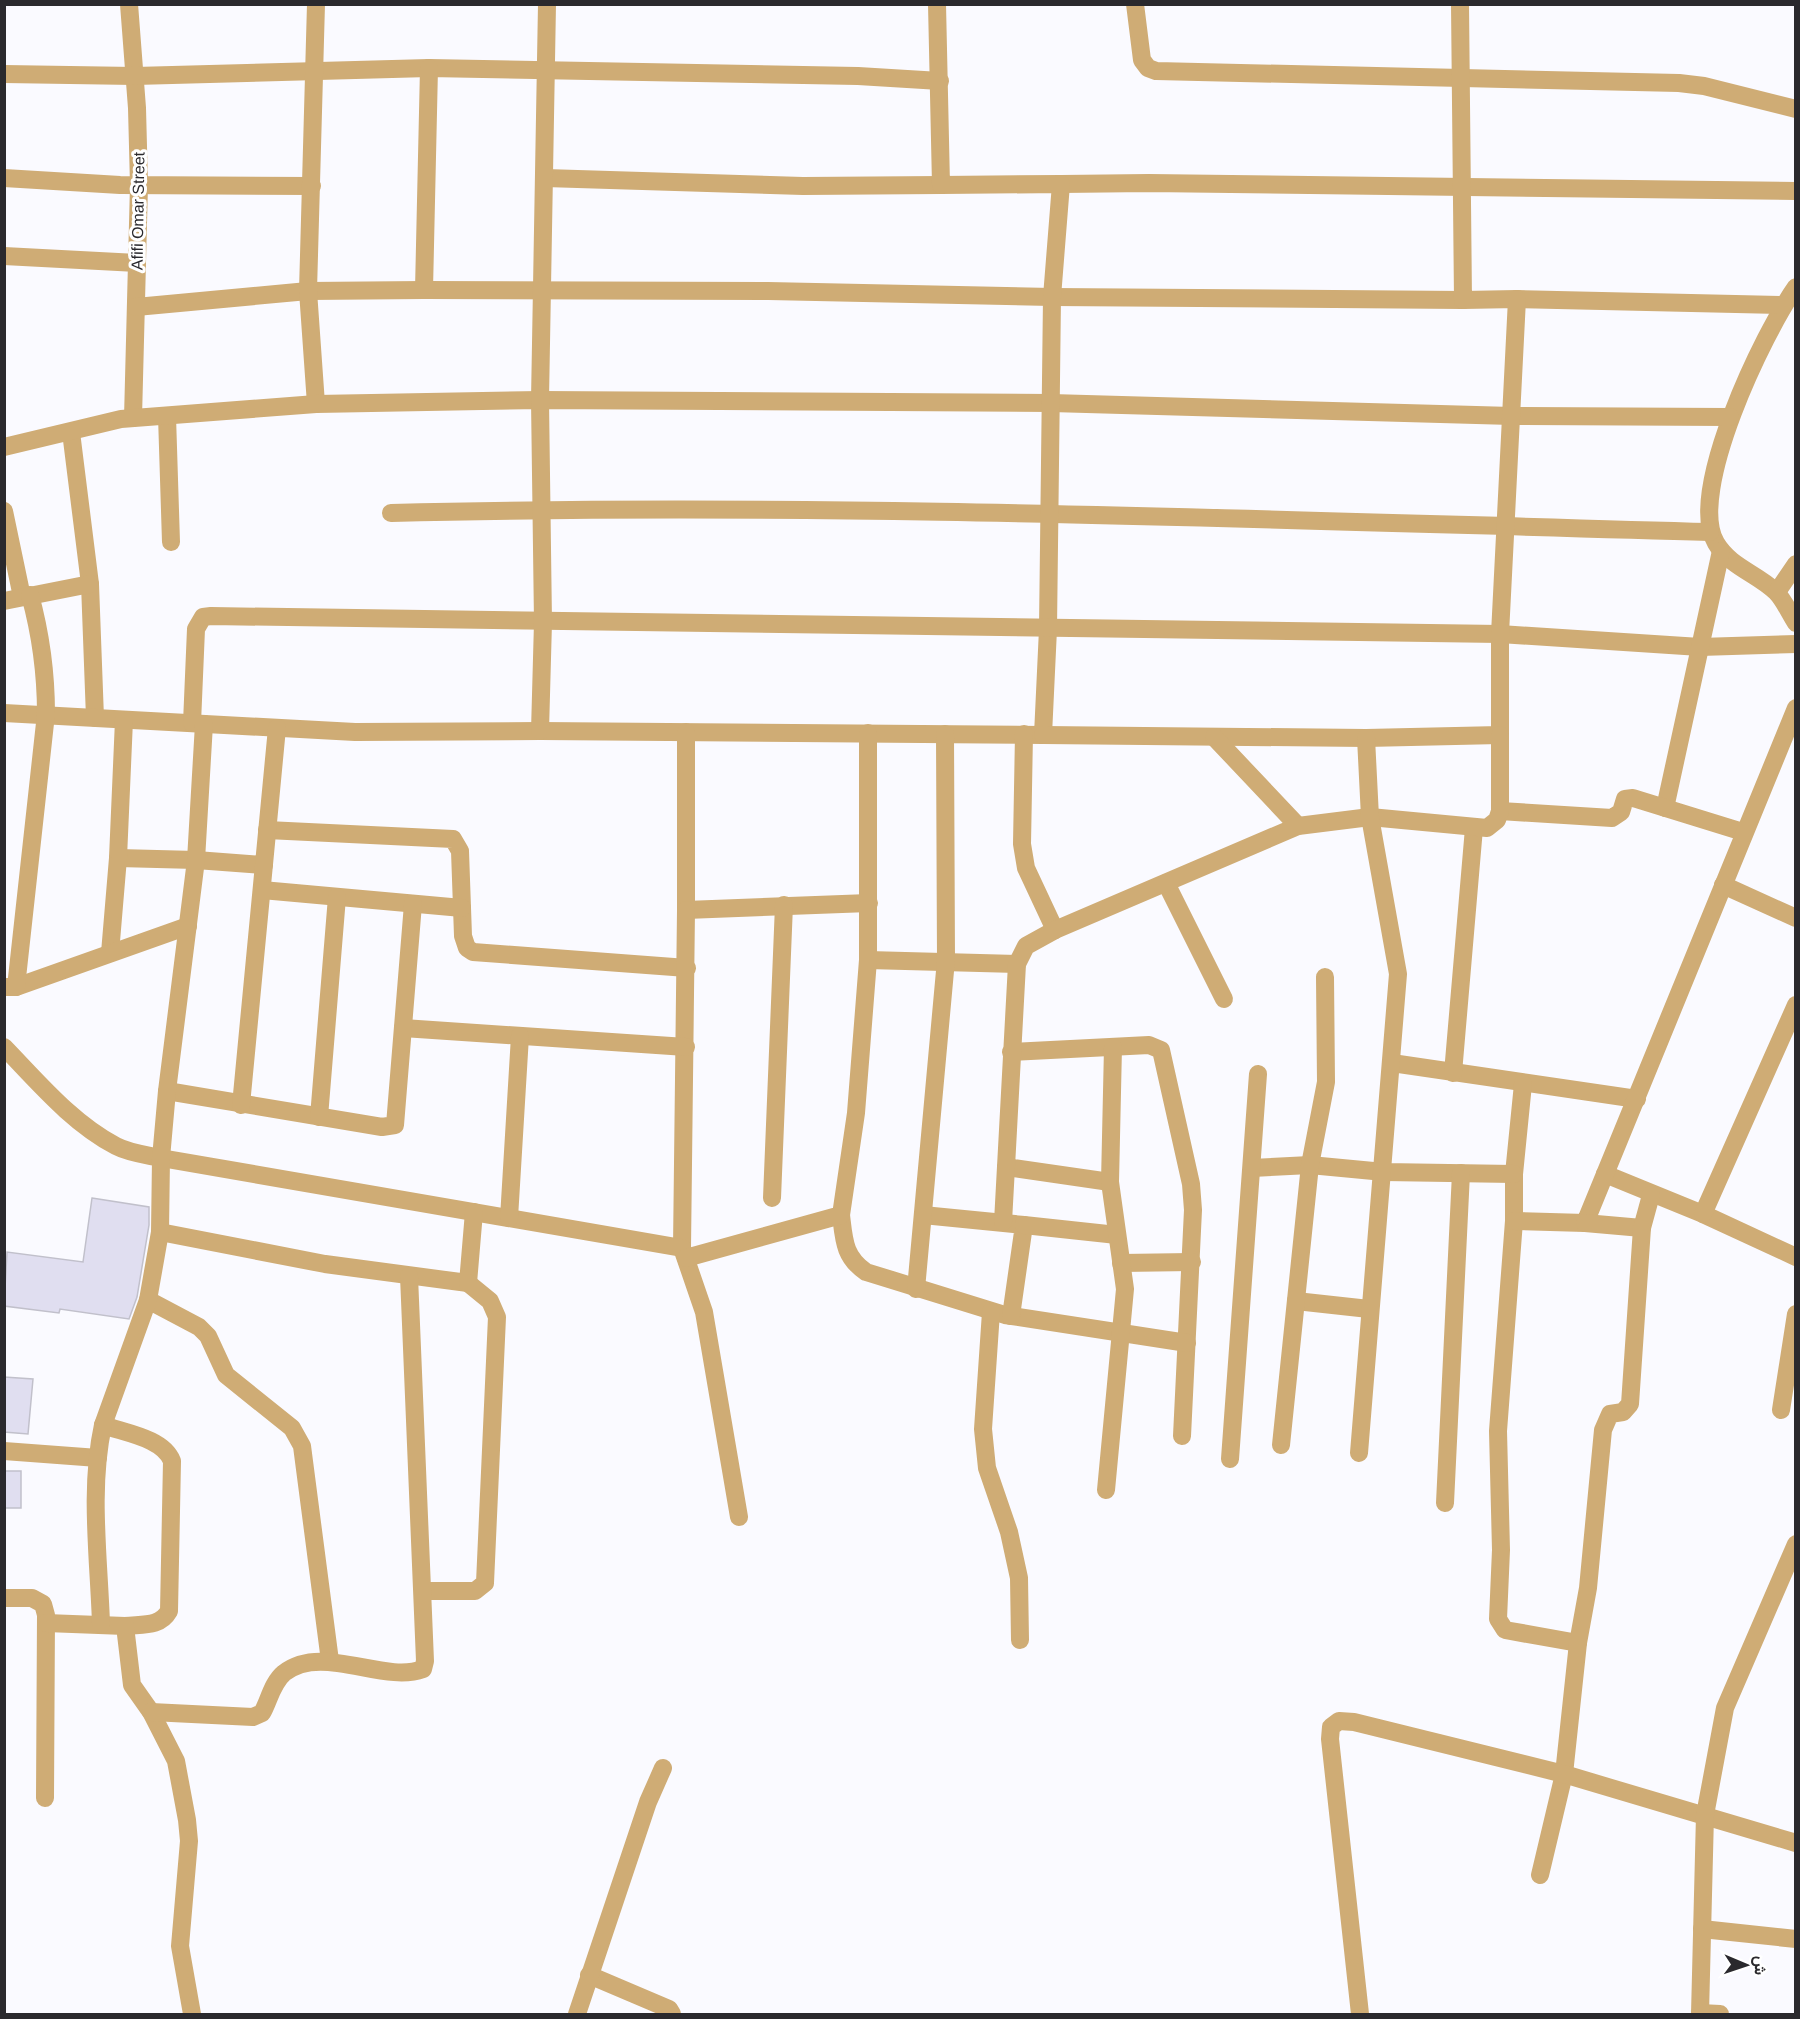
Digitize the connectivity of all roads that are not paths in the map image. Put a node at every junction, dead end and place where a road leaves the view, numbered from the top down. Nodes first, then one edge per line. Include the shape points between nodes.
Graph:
1 (129, 4) edge
2 (316, 4) edge
3 (547, 4) edge
4 (937, 4) edge
5 (1135, 4) edge
6 (1460, 4) edge
7 (429, 68) junction
8 (547, 70) junction
9 (313, 72) junction
10 (4, 74) edge
11 (135, 76) junction
12 (1460, 78) junction
13 (940, 81) junction
14 (1796, 109) edge
15 (4, 178) edge
16 (545, 178) junction
17 (1061, 184) junction
18 (139, 185) junction
19 (941, 185) junction
20 (312, 186) junction
21 (1461, 186) junction
22 (1796, 191) edge
23 (4, 256) edge
24 (137, 263) junction
25 (1796, 287) edge
26 (424, 290) junction
27 (542, 290) junction
28 (308, 291) junction
29 (1052, 297) junction
30 (1517, 299) junction
31 (1463, 300) junction
32 (1783, 305) junction
33 (136, 307) junction
34 (540, 400) junction
35 (1051, 403) junction
36 (316, 404) junction
37 (167, 416) junction
38 (1512, 416) junction
39 (1730, 417) junction
40 (133, 418) junction
41 (71, 432) junction
42 (4, 447) edge
43 (542, 509) junction
44 (4, 511) edge
45 (391, 513) dead end
46 (1048, 516) junction
47 (1506, 526) junction
48 (1710, 532) junction
49 (171, 542) dead end
50 (1721, 551) junction
51 (1793, 572) edge
52 (90, 584) junction
53 (1777, 592) junction
54 (19, 598) edge
55 (543, 622) junction
56 (1796, 623) edge
57 (1048, 629) junction
58 (1500, 634) junction
59 (1796, 644) edge
60 (1700, 647) junction
61 (1795, 712) edge
62 (4, 713) edge
63 (46, 714) junction
64 (95, 718) junction
65 (124, 720) junction
66 (198, 724) junction
67 (277, 728) junction
68 (540, 731) junction
69 (686, 732) junction
70 (868, 733) junction
71 (945, 734) junction
72 (1024, 734) junction
73 (1043, 735) junction
74 (1500, 735) junction
75 (1214, 736) junction
76 (1366, 738) junction
77 (1665, 808) junction
78 (1500, 811) junction
79 (1370, 817) junction
80 (1298, 826) junction
81 (1474, 828) junction
82 (267, 830) junction
83 (1743, 832) junction
84 (118, 858) junction
85 (196, 860) junction
86 (264, 865) junction
87 (1166, 883) junction
88 (1723, 885) junction
89 (262, 890) junction
90 (337, 897) junction
91 (869, 903) junction
92 (413, 904) junction
93 (784, 905) junction
94 (462, 908) junction
95 (686, 910) junction
96 (1796, 918) edge
97 (188, 926) junction
98 (1055, 930) junction
99 (110, 953) junction
100 (868, 960) junction
101 (946, 960) junction
102 (1017, 964) junction
103 (687, 968) junction
104 (1325, 977) dead end
105 (10, 987) edge
106 (1224, 999) dead end
107 (1796, 1005) edge
108 (403, 1028) junction
109 (520, 1036) junction
110 (4, 1047) edge
111 (686, 1047) junction
112 (1113, 1047) junction
113 (1011, 1052) junction
114 (1392, 1063) junction
115 (1453, 1073) junction
116 (1258, 1074) dead end
117 (1523, 1084) junction
118 (167, 1091) junction
119 (1637, 1099) junction
120 (241, 1105) junction
121 (319, 1117) junction
122 (161, 1158) junction
123 (1310, 1165) junction
124 (1006, 1167) junction
125 (1252, 1168) junction
126 (1384, 1172) junction
127 (1461, 1173) junction
128 (1514, 1174) junction
129 (1605, 1174) junction
130 (1110, 1182) junction
131 (1651, 1195) junction
132 (772, 1198) dead end
133 (474, 1212) junction
134 (1703, 1214) junction
135 (841, 1215) junction
136 (923, 1215) junction
137 (509, 1218) junction
138 (1514, 1221) junction
139 (1003, 1222) junction
140 (1585, 1223) junction
141 (1024, 1226) junction
142 (1642, 1228) junction
143 (160, 1232) junction
144 (1117, 1236) junction
145 (684, 1253) junction
146 (1796, 1257) edge
147 (1192, 1262) junction
148 (1122, 1263) junction
149 (409, 1276) junction
150 (468, 1283) junction
151 (916, 1289) junction
152 (148, 1300) junction
153 (1296, 1301) junction
154 (1369, 1309) junction
155 (991, 1312) junction
156 (1796, 1314) edge
157 (1011, 1316) junction
158 (1119, 1333) junction
159 (1187, 1344) junction
160 (1781, 1410) dead end
161 (103, 1425) junction
162 (1182, 1436) dead end
163 (1281, 1446) dead end
164 (4, 1451) edge
165 (1359, 1453) dead end
166 (98, 1458) junction
167 (1230, 1459) dead end
168 (1106, 1490) dead end
169 (1445, 1503) dead end
170 (739, 1517) dead end
171 (1796, 1544) edge
172 (423, 1591) junction
173 (4, 1598) edge
174 (46, 1623) junction
175 (101, 1624) junction
176 (125, 1626) junction
177 (1020, 1640) dead end
178 (1578, 1643) junction
179 (330, 1661) junction
180 (151, 1712) junction
181 (663, 1768) dead end
182 (1564, 1774) junction
183 (45, 1798) dead end
184 (1705, 1815) junction
185 (1796, 1843) edge
186 (1540, 1875) dead end
187 (1702, 1929) junction
188 (1796, 1939) edge
189 (589, 1974) junction
190 (192, 2014) edge
191 (577, 2014) edge
192 (672, 2014) edge
193 (1360, 2014) edge
194 (1700, 2014) edge
195 (1720, 2014) edge

1 - 11 street, Afifi Omar Street
2 - 9 street
3 - 8 street
4 - 13 street
5 - 12 street via 1142,60 1156,71
6 - 12 street
7 - 8 street
7 - 9 street
7 - 26 street
8 - 13 street
8 - 16 street
9 - 11 street
9 - 20 street
10 - 11 street
11 - 18 street, Afifi Omar Street
12 - 14 street via 1679,83
12 - 21 street
13 - 19 street
15 - 18 street
16 - 19 street via 803,186
16 - 27 street
17 - 19 street
17 - 21 street
17 - 29 street
18 - 20 street
18 - 24 street, Afifi Omar Street
20 - 28 street
21 - 22 street
21 - 31 street
23 - 24 street
24 - 33 street, Afifi Omar Street
25 - 32 street
26 - 27 street
26 - 28 street
27 - 29 street
27 - 34 street
28 - 33 street
28 - 36 street
29 - 31 street
29 - 35 street
30 - 31 street
30 - 32 street
30 - 38 street
32 - 39 street
33 - 40 street, Afifi Omar Street
34 - 35 street
34 - 36 street
34 - 43 street
35 - 38 street
35 - 46 street
36 - 37 street
37 - 40 street
37 - 49 street
38 - 39 street
38 - 47 street
39 - 48 street via 1713,476
40 - 41 street
41 - 42 street
41 - 52 street
43 - 45 street
43 - 46 street
43 - 55 street
44 - 54 street
46 - 47 street
46 - 57 street
47 - 48 street
47 - 58 street
48 - 50 street
50 - 53 street
50 - 60 street
51 - 53 street
52 - 54 street
52 - 64 street
53 - 56 street
54 - 63 street via 40,634
55 - 57 street
55 - 66 street via 203,617 196,629
55 - 68 street
57 - 58 street
57 - 73 street
58 - 60 street
58 - 74 street
59 - 60 street
60 - 77 street
61 - 83 street
62 - 63 street
63 - 64 street
63 - 105 street
64 - 65 street
65 - 66 street
65 - 84 street
66 - 67 street
66 - 85 street
67 - 68 street via 355,732
67 - 82 street
68 - 69 street
69 - 70 street
69 - 95 street
70 - 71 street
70 - 91 street
71 - 72 street
71 - 101 street
72 - 73 street
72 - 98 street via 1022,844 1026,868
73 - 75 street
74 - 76 street
74 - 78 street
75 - 76 street
75 - 80 street
76 - 79 street
77 - 78 street via 1629,798 1612,818
77 - 83 street
78 - 81 street via 1494,825
79 - 80 street
79 - 81 street
79 - 114 street via 1398,974
80 - 87 street
81 - 115 street
82 - 86 street
82 - 94 street via 453,839 460,851
83 - 88 street
84 - 85 street
84 - 99 street
85 - 86 street
85 - 97 street
86 - 89 street
87 - 98 street
87 - 106 street
88 - 96 street
88 - 119 street
89 - 90 street
89 - 120 street
90 - 92 street
90 - 121 street
91 - 93 street
91 - 100 street
92 - 94 street
92 - 108 street
93 - 95 street
93 - 132 street
94 - 103 street via 464,943 473,952
95 - 103 street
97 - 99 street
97 - 118 street
98 - 102 street via 1026,946
99 - 105 street
100 - 101 street
100 - 135 street via 856,1113
101 - 102 street
101 - 136 street
102 - 113 street
103 - 111 street
104 - 123 street via 1326,1082
107 - 134 street
108 - 109 street
108 - 121 street via 395,1125 382,1127
109 - 111 street
109 - 137 street
110 - 122 street via 89,1129 118,1148
111 - 145 street
112 - 113 street
112 - 130 street
112 - 147 street via 1149,1045 1161,1050 1191,1184
113 - 124 street
114 - 115 street
114 - 126 street
115 - 117 street
116 - 125 street
117 - 119 street
117 - 128 street
118 - 120 street
118 - 122 street
119 - 129 street
120 - 121 street
122 - 133 street
122 - 143 street
123 - 125 street
123 - 126 street
123 - 153 street
124 - 130 street
124 - 139 street
125 - 167 street
126 - 127 street
126 - 154 street
127 - 128 street
127 - 169 street
128 - 138 street
129 - 131 street
129 - 140 street
130 - 144 street
131 - 134 street
131 - 142 street
133 - 137 street
133 - 150 street
134 - 146 street
135 - 145 street
135 - 151 street via 846,1252 854,1264
136 - 139 street
136 - 151 street
137 - 145 street
138 - 140 street
138 - 178 street via 1498,1431 1498,1619 1505,1630
139 - 141 street
140 - 142 street
141 - 144 street
141 - 157 street
142 - 178 street via 1630,1404 1623,1412 1610,1414 1603,1430 1588,1588
143 - 149 street
143 - 152 street
144 - 148 street
145 - 170 street via 705,1312
147 - 148 street
147 - 159 street
148 - 158 street via 1125,1288
149 - 150 street
149 - 172 street
150 - 172 street via 490,1301 497,1317 485,1583 475,1591
151 - 155 street
152 - 161 street
152 - 179 street via 199,1327 208,1336 226,1375 292,1428 302,1446
153 - 154 street
153 - 163 street
154 - 165 street
155 - 157 street
155 - 177 street via 983,1429 987,1468 1009,1532 1019,1578
156 - 160 street
157 - 158 street
158 - 159 street
158 - 168 street
159 - 162 street
161 - 166 street
161 - 176 street via 157,1444 168,1450 172,1461 169,1611 164,1620 156,1623
164 - 166 street
166 - 175 street
171 - 184 street via 1725,1708
172 - 179 street via 423,1669 405,1674
173 - 174 street via 32,1598 43,1604
174 - 175 street
174 - 183 street
175 - 176 street
176 - 180 street via 132,1685
178 - 182 street
179 - 180 street via 283,1674 262,1713 253,1717
180 - 190 street via 176,1761 187,1820 189,1841 180,1946
181 - 189 street
182 - 184 street
182 - 186 street
182 - 193 street via 1354,1722 1339,1721 1331,1727
184 - 185 street
184 - 187 street
187 - 188 street
187 - 194 street
189 - 191 street
189 - 192 street via 669,2008
194 - 195 street

